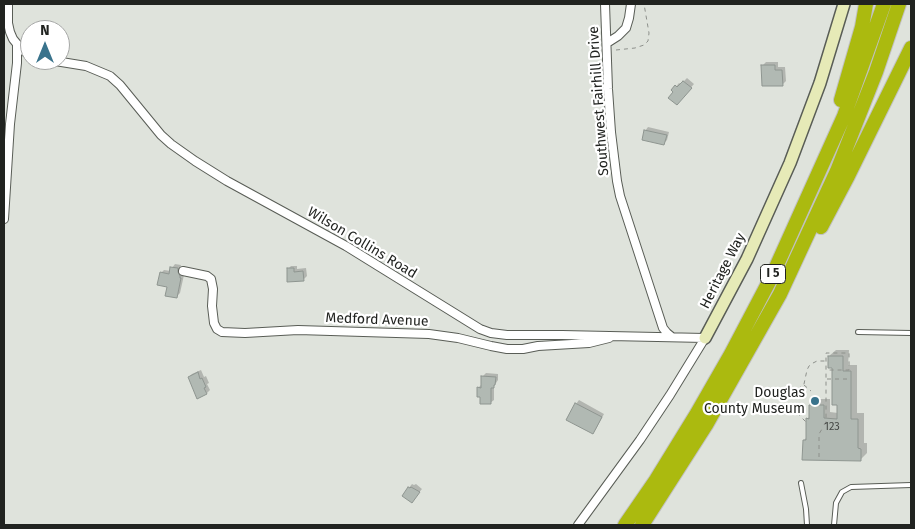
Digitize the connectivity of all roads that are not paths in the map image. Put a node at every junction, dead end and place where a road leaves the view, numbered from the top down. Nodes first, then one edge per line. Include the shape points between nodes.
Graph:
1 (8, 4) edge
2 (605, 4) edge
3 (631, 4) edge
4 (844, 4) edge
5 (866, 4) edge
6 (884, 4) edge
7 (899, 4) edge
8 (607, 42) junction
9 (17, 45) junction
10 (20, 48) edge
11 (911, 48) edge
12 (70, 63) edge
13 (819, 171) junction
14 (4, 219) edge
15 (183, 271) dead end
16 (780, 294) junction
17 (858, 332) dead end
18 (911, 333) edge
19 (615, 336) junction
20 (672, 337) junction
21 (705, 338) junction
22 (801, 483) dead end
23 (911, 485) edge
24 (578, 525) edge
25 (625, 525) edge
26 (642, 525) edge
27 (807, 525) edge
28 (834, 525) edge

1 - 9 street via 10,32
2 - 8 street, Southwest Fairhill Drive
3 - 8 street via 626,28
4 - 21 street, Heritage Way via 820,83 790,163 747,259
5 - 13 highway
6 - 13 highway, I 5 via 844,116
7 - 16 highway, I 5 via 838,171
8 - 20 street, Southwest Fairhill Drive via 611,132 620,196 663,328
9 - 10 street
9 - 14 street
11 - 16 highway via 817,235
12 - 19 street, Wilson Collins Road via 110,76 161,135 195,161 346,246 480,329 507,335
13 - 25 highway, I 5 via 772,276 731,354 656,480
15 - 19 street, Medford Avenue via 207,276 211,280 214,322 222,332 298,330 429,334 462,338 499,348 523,349 590,343
16 - 26 highway, I 5 via 706,425
17 - 18 lane
19 - 20 street, Wilson Collins Road
20 - 21 street, Wilson Collins Road
21 - 24 street, Heritage Way via 640,440
22 - 27 lane
23 - 28 lane via 851,487 842,492 836,503

